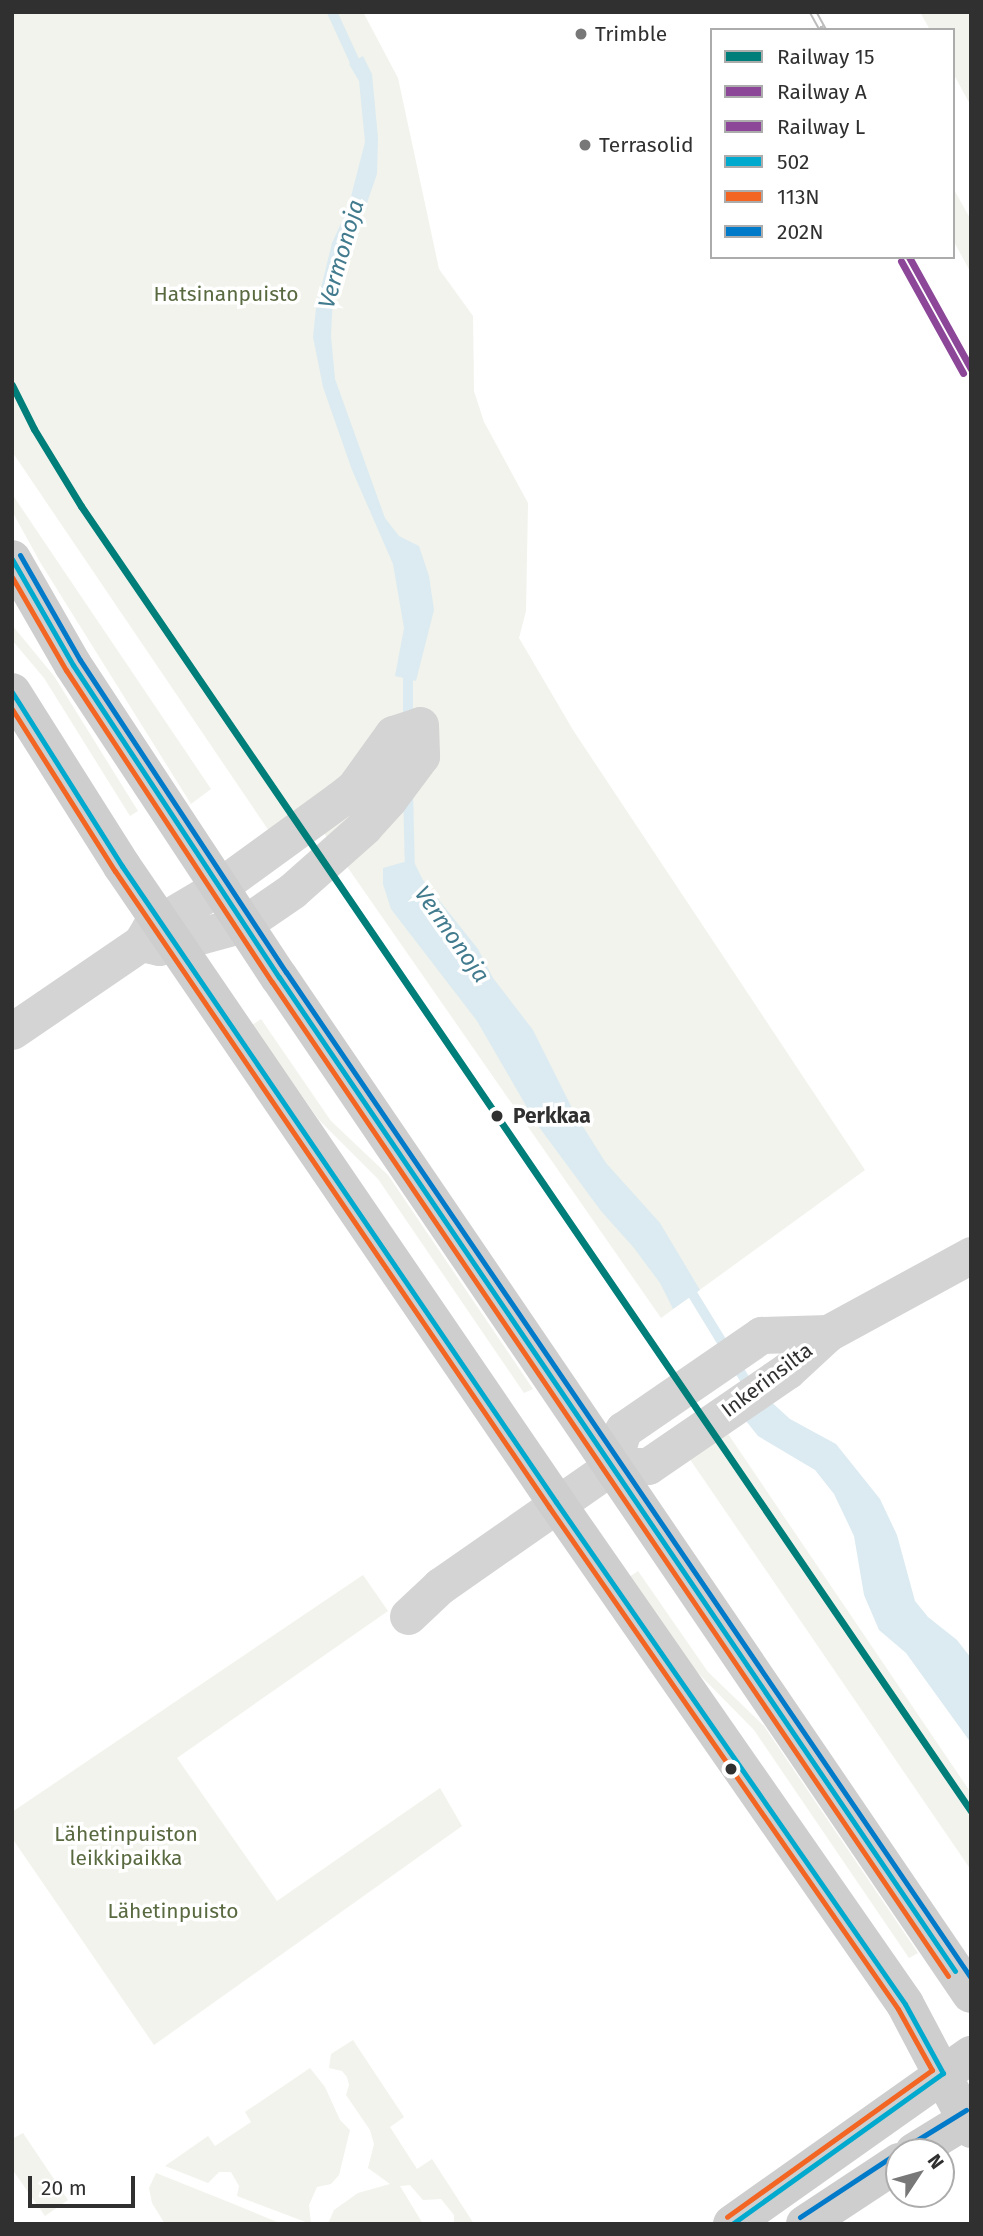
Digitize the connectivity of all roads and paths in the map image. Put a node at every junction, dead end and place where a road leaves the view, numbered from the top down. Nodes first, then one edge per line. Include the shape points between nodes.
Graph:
1 (12, 559) edge
2 (12, 692) edge
3 (219, 887) junction
4 (244, 924) junction
5 (159, 936) junction
6 (12, 1031) edge
7 (971, 1255) edge
8 (828, 1333) junction
9 (612, 1466) junction
10 (556, 1502) junction
11 (408, 1616) dead end
12 (971, 1994) edge
13 (957, 2064) edge
14 (969, 2122) edge
15 (940, 2138) edge
16 (885, 2171) edge
17 (732, 2224) edge
18 (805, 2224) edge

1 - 3 main road via 73,665
2 - 5 main road
3 - 4 main road
3 - 4 street via 340,799 393,734 420,725 421,757 364,828 292,891
3 - 5 street
4 - 5 street
4 - 9 main road
5 - 6 street
5 - 10 main road
7 - 8 street, Inkerinsilta
8 - 9 street, Inkerinsilta via 787,1371 648,1466
8 - 9 street, Inkerinsilta via 761,1335 623,1430
9 - 10 street
9 - 12 main road
10 - 11 street via 440,1586
10 - 13 main road via 905,2004
13 - 14 main road
13 - 17 main road
14 - 15 main road
16 - 18 main road

